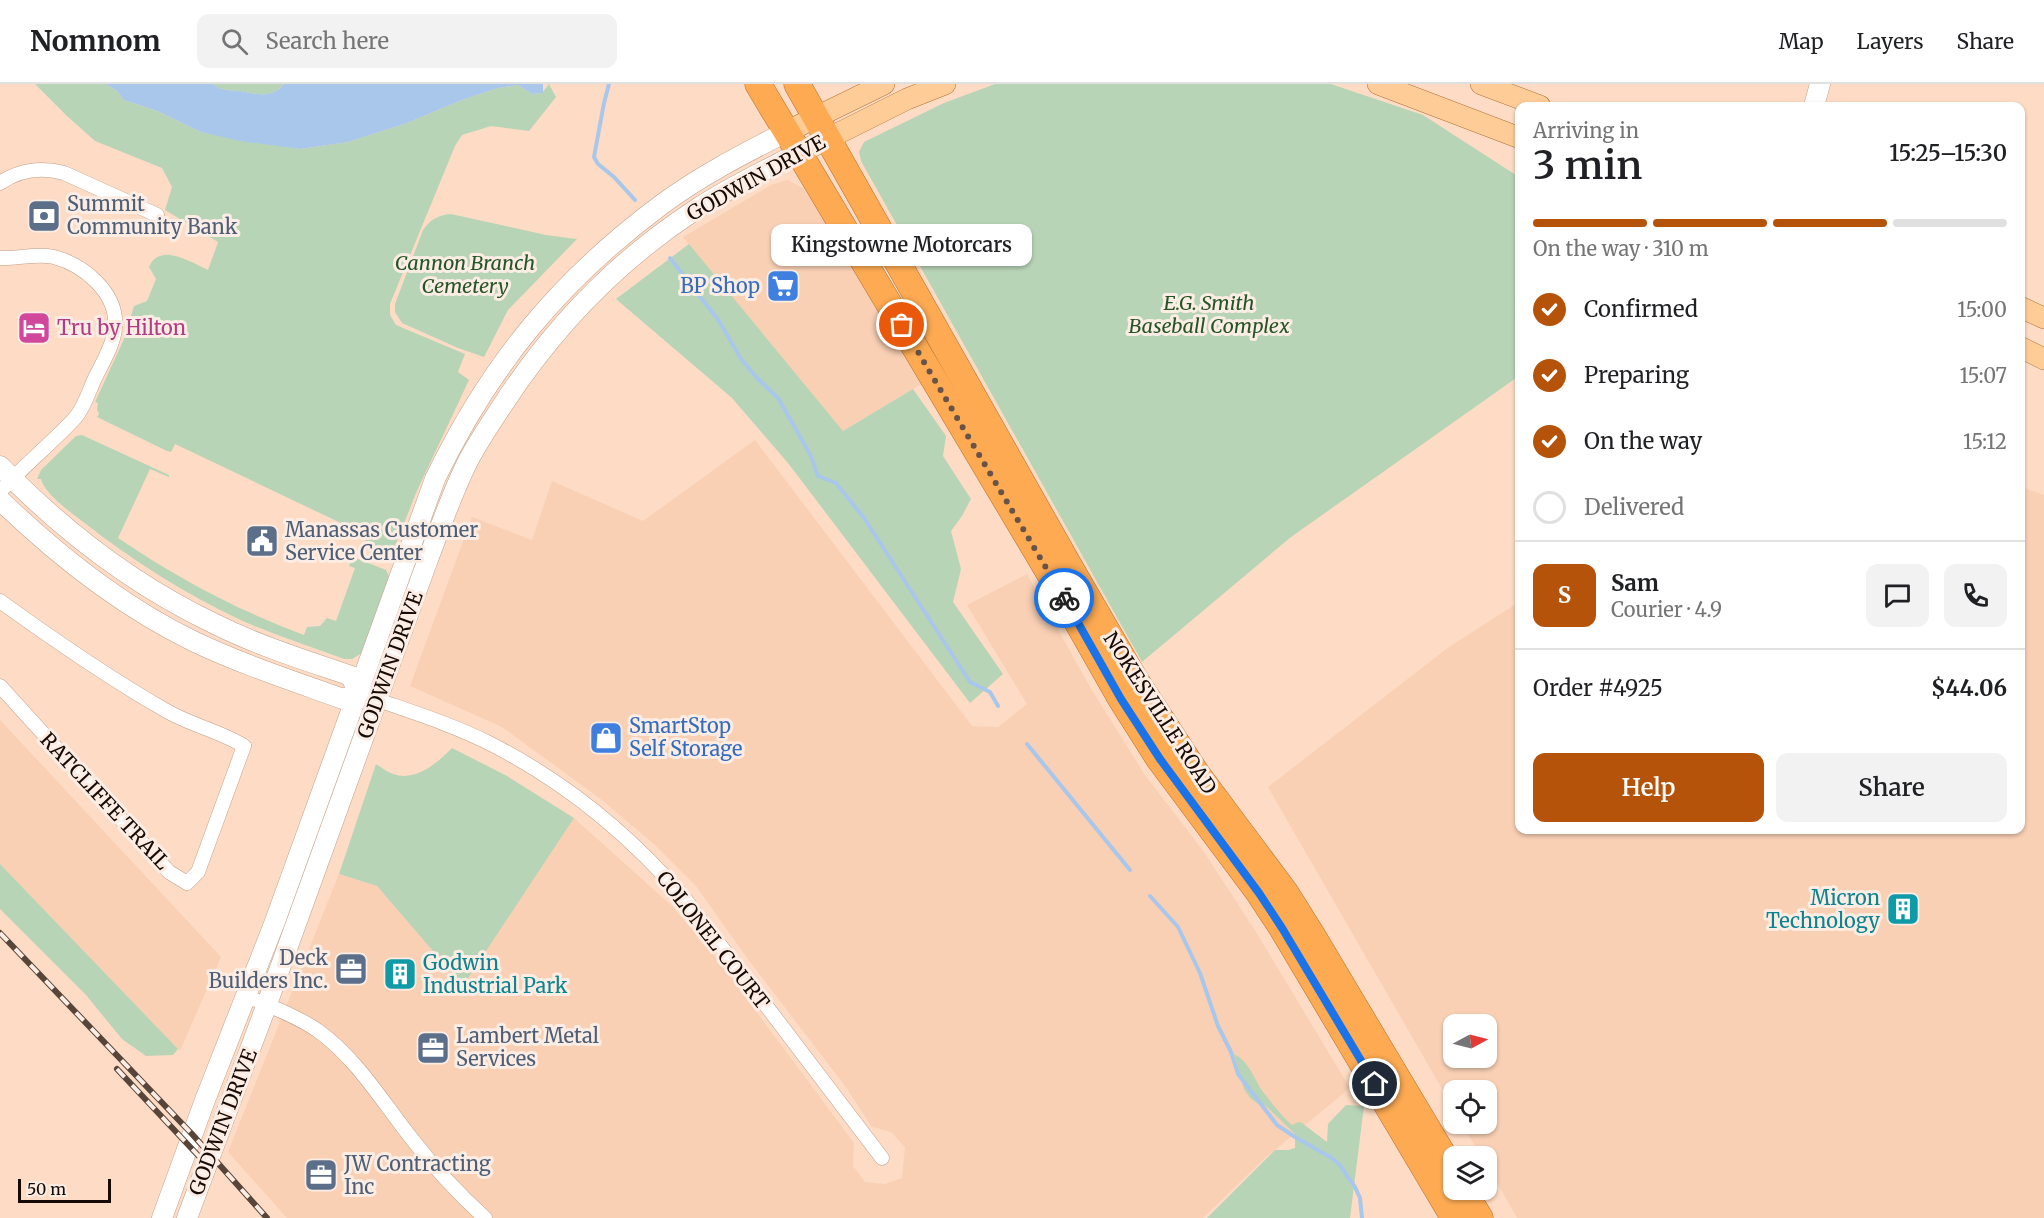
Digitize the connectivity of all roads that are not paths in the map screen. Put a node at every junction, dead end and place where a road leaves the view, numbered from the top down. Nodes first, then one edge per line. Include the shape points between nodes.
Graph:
1 (758, 84) edge
2 (797, 84) edge
3 (884, 84) edge
4 (945, 84) edge
5 (1378, 84) edge
6 (1481, 84) edge
7 (1820, 84) edge
8 (1529, 102) edge
9 (1815, 102) edge
10 (822, 128) junction
11 (1515, 136) edge
12 (793, 143) junction
13 (0, 183) edge
14 (157, 215) dead end
15 (0, 258) edge
16 (2025, 309) edge
17 (2044, 318) edge
18 (2025, 350) edge
19 (2044, 358) edge
20 (503, 362) junction
21 (523, 374) junction
22 (4, 479) edge
23 (0, 500) edge
24 (0, 601) edge
25 (0, 686) edge
26 (358, 693) junction
27 (378, 700) junction
28 (246, 996) junction
29 (267, 1004) junction
30 (1443, 1155) edge
31 (882, 1158) dead end
32 (1469, 1200) edge
33 (162, 1218) edge
34 (187, 1218) edge
35 (485, 1218) edge
36 (1454, 1218) edge
37 (1480, 1218) edge

1 - 12 highway, NOKESVILLE ROAD
2 - 10 highway, NOKESVILLE ROAD
3 - 10 main road, GODWIN DRIVE
4 - 10 main road, GODWIN DRIVE
5 - 11 main road
6 - 8 main road
7 - 9 street
10 - 12 main road, GODWIN DRIVE
10 - 30 highway, NOKESVILLE ROAD via 1136,681 1197,774 1290,900
12 - 20 street, GODWIN DRIVE via 703,178 662,204 581,272
12 - 21 street, GODWIN DRIVE via 658,236 615,272 584,301
12 - 36 highway, NOKESVILLE ROAD via 1121,699 1282,928
13 - 14 street via 11,175 49,169
15 - 22 street via 54,257 80,267 99,284 112,306 116,328 76,417
16 - 17 main road
18 - 19 main road
20 - 21 street
20 - 26 street, GODWIN DRIVE via 435,479
21 - 27 street, GODWIN DRIVE via 482,436 457,486
22 - 26 street via 83,543 171,602 267,647 351,676
23 - 26 street via 31,530 107,590 193,641 343,699
24 - 25 street, RATCLIFFE TRAIL via 77,656 167,712 244,746 198,872 187,883 169,872
26 - 27 street
26 - 28 street, GODWIN DRIVE
27 - 29 street, GODWIN DRIVE
27 - 31 street, COLONEL COURT via 500,750 565,790 623,836 685,899
28 - 29 street
28 - 33 street, GODWIN DRIVE
29 - 34 street, GODWIN DRIVE
29 - 35 street via 316,1029 338,1047 362,1071 436,1168
32 - 37 highway

